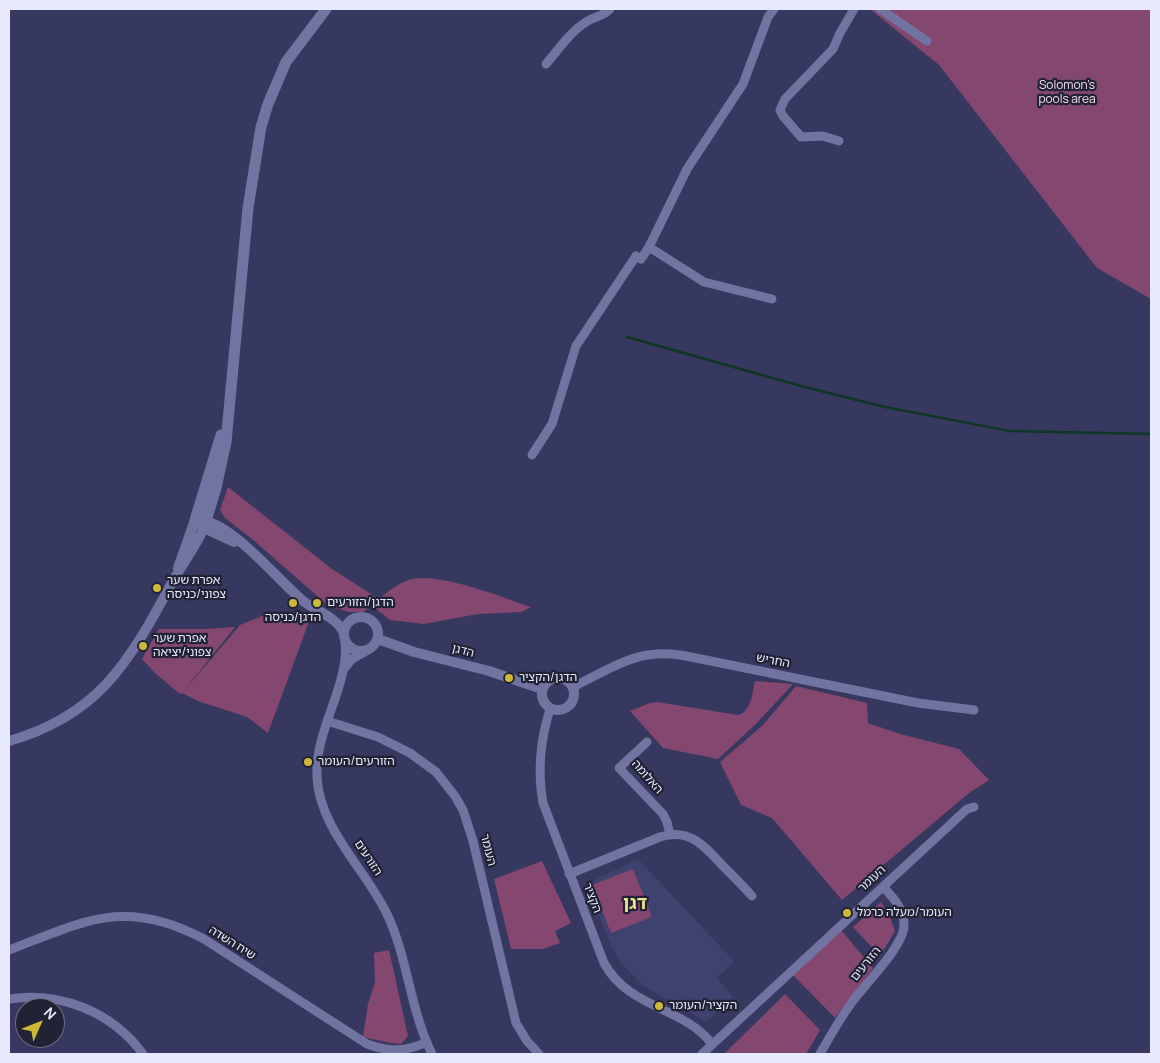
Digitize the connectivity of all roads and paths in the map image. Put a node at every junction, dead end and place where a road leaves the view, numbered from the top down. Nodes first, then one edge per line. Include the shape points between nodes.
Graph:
1 (326, 9) edge
2 (335, 9) edge
3 (610, 9) edge
4 (774, 9) edge
5 (854, 9) edge
6 (880, 9) edge
7 (927, 41) dead end
8 (546, 64) dead end
9 (261, 127) junction
10 (839, 141) dead end
11 (649, 247) junction
12 (772, 299) dead end
13 (532, 455) dead end
14 (202, 523) junction
15 (327, 616) junction
16 (356, 617) junction
17 (345, 637) junction
18 (378, 639) junction
19 (366, 650) junction
20 (342, 673) junction
21 (573, 687) junction
22 (542, 689) junction
23 (550, 709) junction
24 (974, 710) dead end
25 (327, 721) junction
26 (9, 741) edge
27 (647, 742) dead end
28 (974, 806) dead end
29 (670, 834) junction
30 (569, 874) junction
31 (882, 887) junction
32 (752, 896) dead end
33 (9, 950) edge
34 (9, 999) edge
35 (427, 1042) junction
36 (712, 1044) junction
37 (143, 1054) edge
38 (432, 1054) edge
39 (539, 1054) edge
40 (702, 1054) edge
41 (820, 1054) edge

1 - 9 main road via 286,62
2 - 9 main road via 292,66
3 - 8 street via 570,35
4 - 11 street via 743,84 687,169
5 - 10 street via 833,49 785,99 780,110 801,137 823,136
6 - 7 street
9 - 14 main road via 248,208 223,458
11 - 12 street via 704,282
11 - 13 street via 641,259 636,256 576,346 552,424
14 - 15 street via 228,533 302,600
14 - 26 street via 136,646 98,693 63,720
15 - 16 street
15 - 17 street via 338,623
16 - 17 street via 347,623
16 - 18 street via 367,617 374,622
17 - 19 street via 353,649
17 - 20 street, הזורעים
18 - 19 street
18 - 22 street, הדגן
19 - 20 street via 350,661
20 - 25 street, הזורעים
21 - 22 street via 565,679 555,678 546,682
21 - 23 street via 574,697 569,706 560,710
21 - 24 street, החריש via 633,658 662,653 918,703
22 - 23 street via 542,699
23 - 30 street, הקציר via 541,744 540,780 546,814
25 - 35 street, הזורעים via 317,761 322,804 391,921
25 - 39 street, העומר via 378,737 410,753 436,772 455,796 473,841 516,1023
27 - 29 street, האלומה via 619,768 663,814
28 - 31 street, העומר
29 - 30 street
29 - 32 street via 685,835 700,843
30 - 36 street, הקציר via 612,976 632,994 698,1030
31 - 36 street, העומר
31 - 41 street, הזורעים via 902,914 903,934 849,1006
33 - 35 street, שיח השדה via 100,918 130,916 160,921 204,939 367,1044 400,1051
34 - 37 street via 48,998 79,1005 118,1028
35 - 38 street, הזורעים
36 - 40 street, העומר

